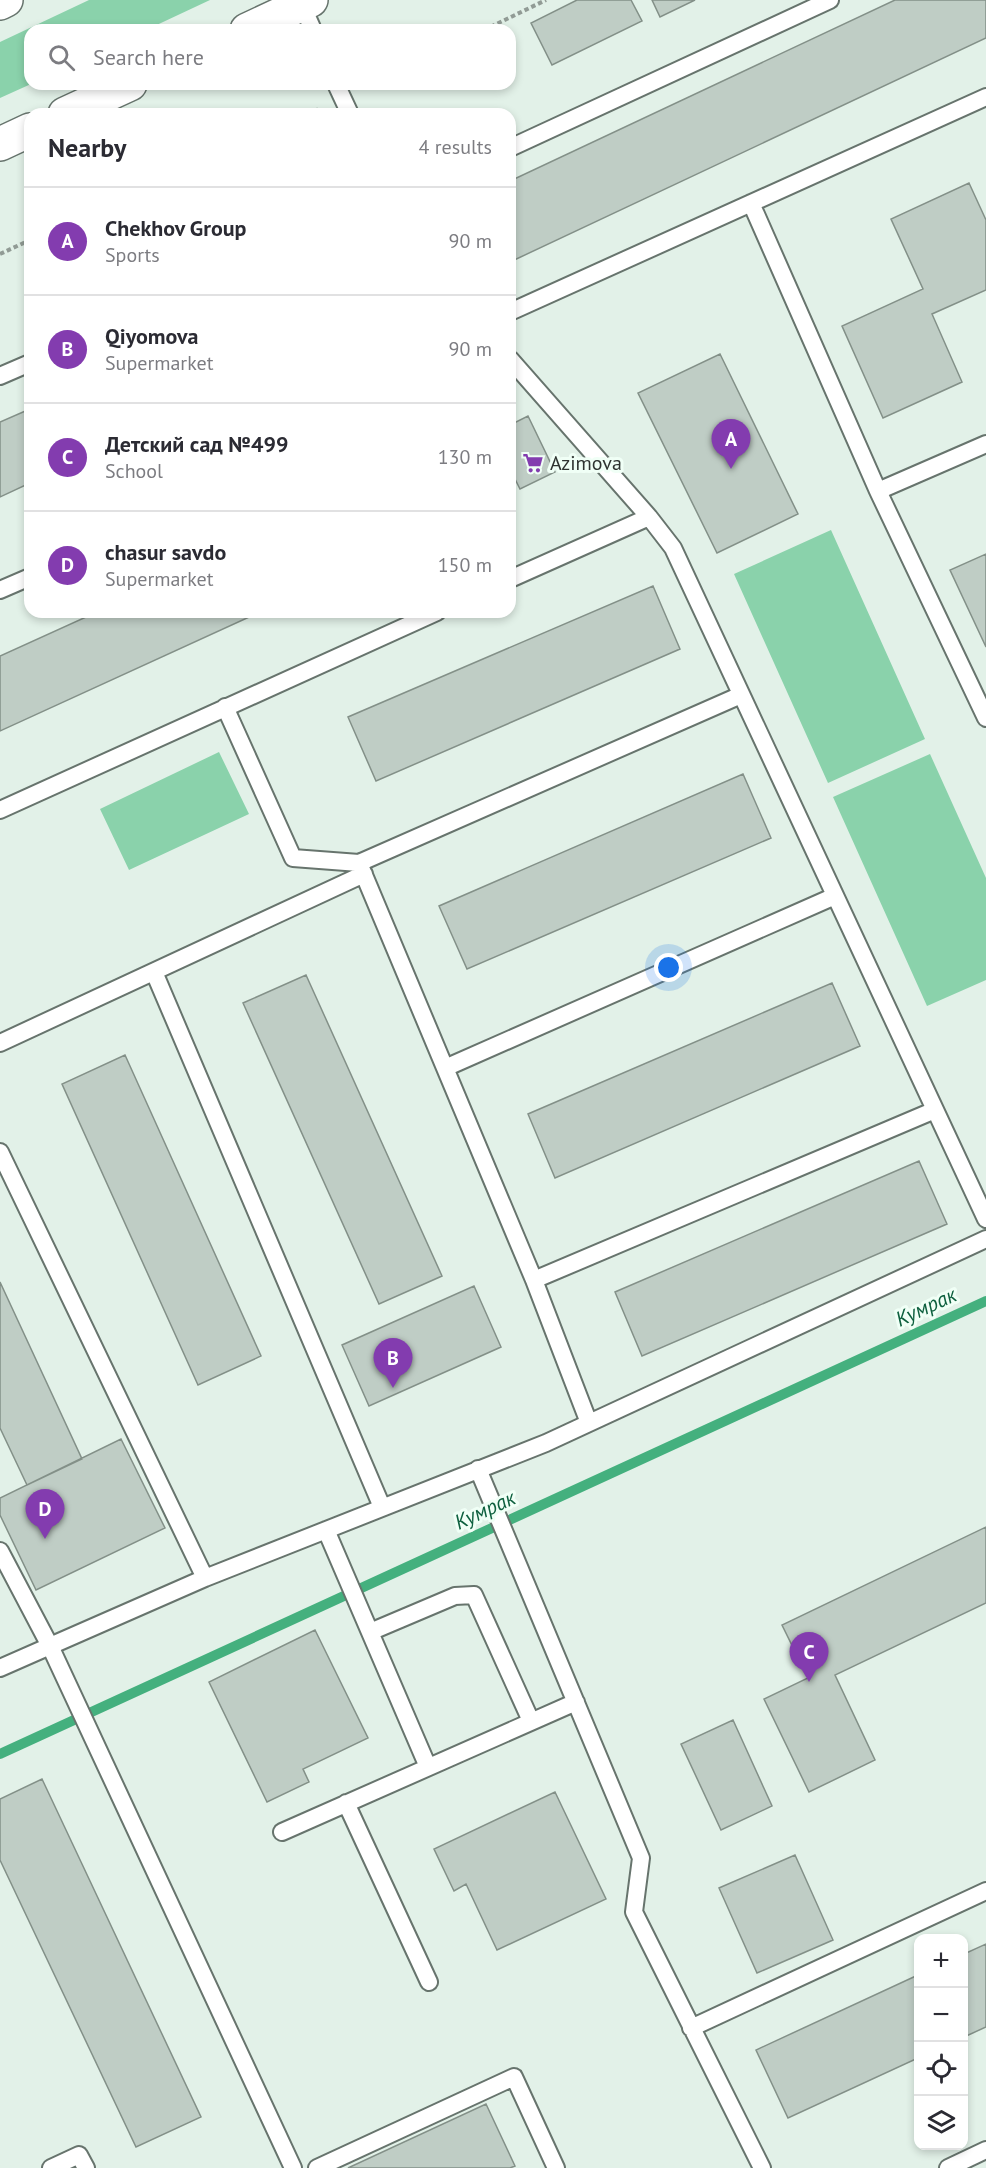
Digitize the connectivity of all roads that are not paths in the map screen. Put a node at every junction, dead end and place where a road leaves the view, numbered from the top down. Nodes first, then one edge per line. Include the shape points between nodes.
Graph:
1 (6, 0) edge
2 (830, 0) edge
3 (0, 3) edge
4 (297, 10) edge
5 (262, 24) edge
6 (117, 90) edge
7 (339, 90) edge
8 (986, 97) edge
9 (78, 108) edge
10 (347, 108) edge
11 (24, 133) edge
12 (0, 144) edge
13 (516, 145) edge
14 (751, 203) junction
15 (516, 309) edge
16 (24, 366) edge
17 (516, 366) edge
18 (0, 376) edge
19 (986, 444) edge
20 (878, 490) junction
21 (649, 517) junction
22 (516, 576) edge
23 (24, 580) edge
24 (0, 590) edge
25 (424, 618) edge
26 (741, 695) junction
27 (225, 707) junction
28 (986, 718) edge
29 (0, 810) edge
30 (361, 869) junction
31 (835, 896) junction
32 (154, 972) junction
33 (0, 1043) edge
34 (445, 1068) junction
35 (934, 1110) junction
36 (0, 1152) edge
37 (986, 1219) edge
38 (986, 1239) edge
39 (534, 1280) junction
40 (589, 1423) junction
41 (478, 1469) junction
42 (382, 1507) junction
43 (326, 1530) junction
44 (0, 1551) edge
45 (205, 1578) junction
46 (370, 1632) junction
47 (50, 1646) junction
48 (0, 1668) edge
49 (576, 1701) junction
50 (531, 1721) junction
51 (428, 1767) junction
52 (346, 1803) junction
53 (282, 1832) dead end
54 (986, 1891) edge
55 (429, 1982) dead end
56 (691, 2028) junction
57 (986, 2150) edge
58 (51, 2168) edge
59 (86, 2168) edge
60 (293, 2168) edge
61 (317, 2168) edge
62 (556, 2168) edge
63 (762, 2168) edge
64 (948, 2168) edge

1 - 3 main road
2 - 13 lane
4 - 5 main road
6 - 9 main road
7 - 10 lane
8 - 14 lane
11 - 12 main road
14 - 15 lane
14 - 20 lane
16 - 18 lane
17 - 21 lane
19 - 20 lane
20 - 28 lane
21 - 22 lane
21 - 26 lane via 672,548
23 - 24 lane
25 - 27 lane
26 - 30 lane
26 - 31 lane
27 - 29 lane
27 - 30 lane via 293,858
30 - 32 lane
30 - 34 lane
31 - 34 lane
31 - 35 lane
32 - 33 lane
32 - 42 lane
34 - 39 lane
35 - 37 lane
35 - 39 lane
36 - 45 lane
38 - 40 lane
39 - 40 lane
40 - 41 lane
41 - 42 lane
41 - 49 lane
42 - 43 lane
43 - 45 lane
43 - 46 lane
44 - 47 lane
45 - 47 lane
46 - 50 lane via 455,1596 474,1595
46 - 51 lane
47 - 48 lane
47 - 60 lane
49 - 50 lane
49 - 56 lane via 641,1858 634,1912
50 - 51 lane
51 - 52 lane
52 - 53 lane
52 - 55 lane
54 - 56 lane
56 - 63 lane
57 - 64 lane
58 - 59 lane via 79,2155
61 - 62 lane via 514,2077

